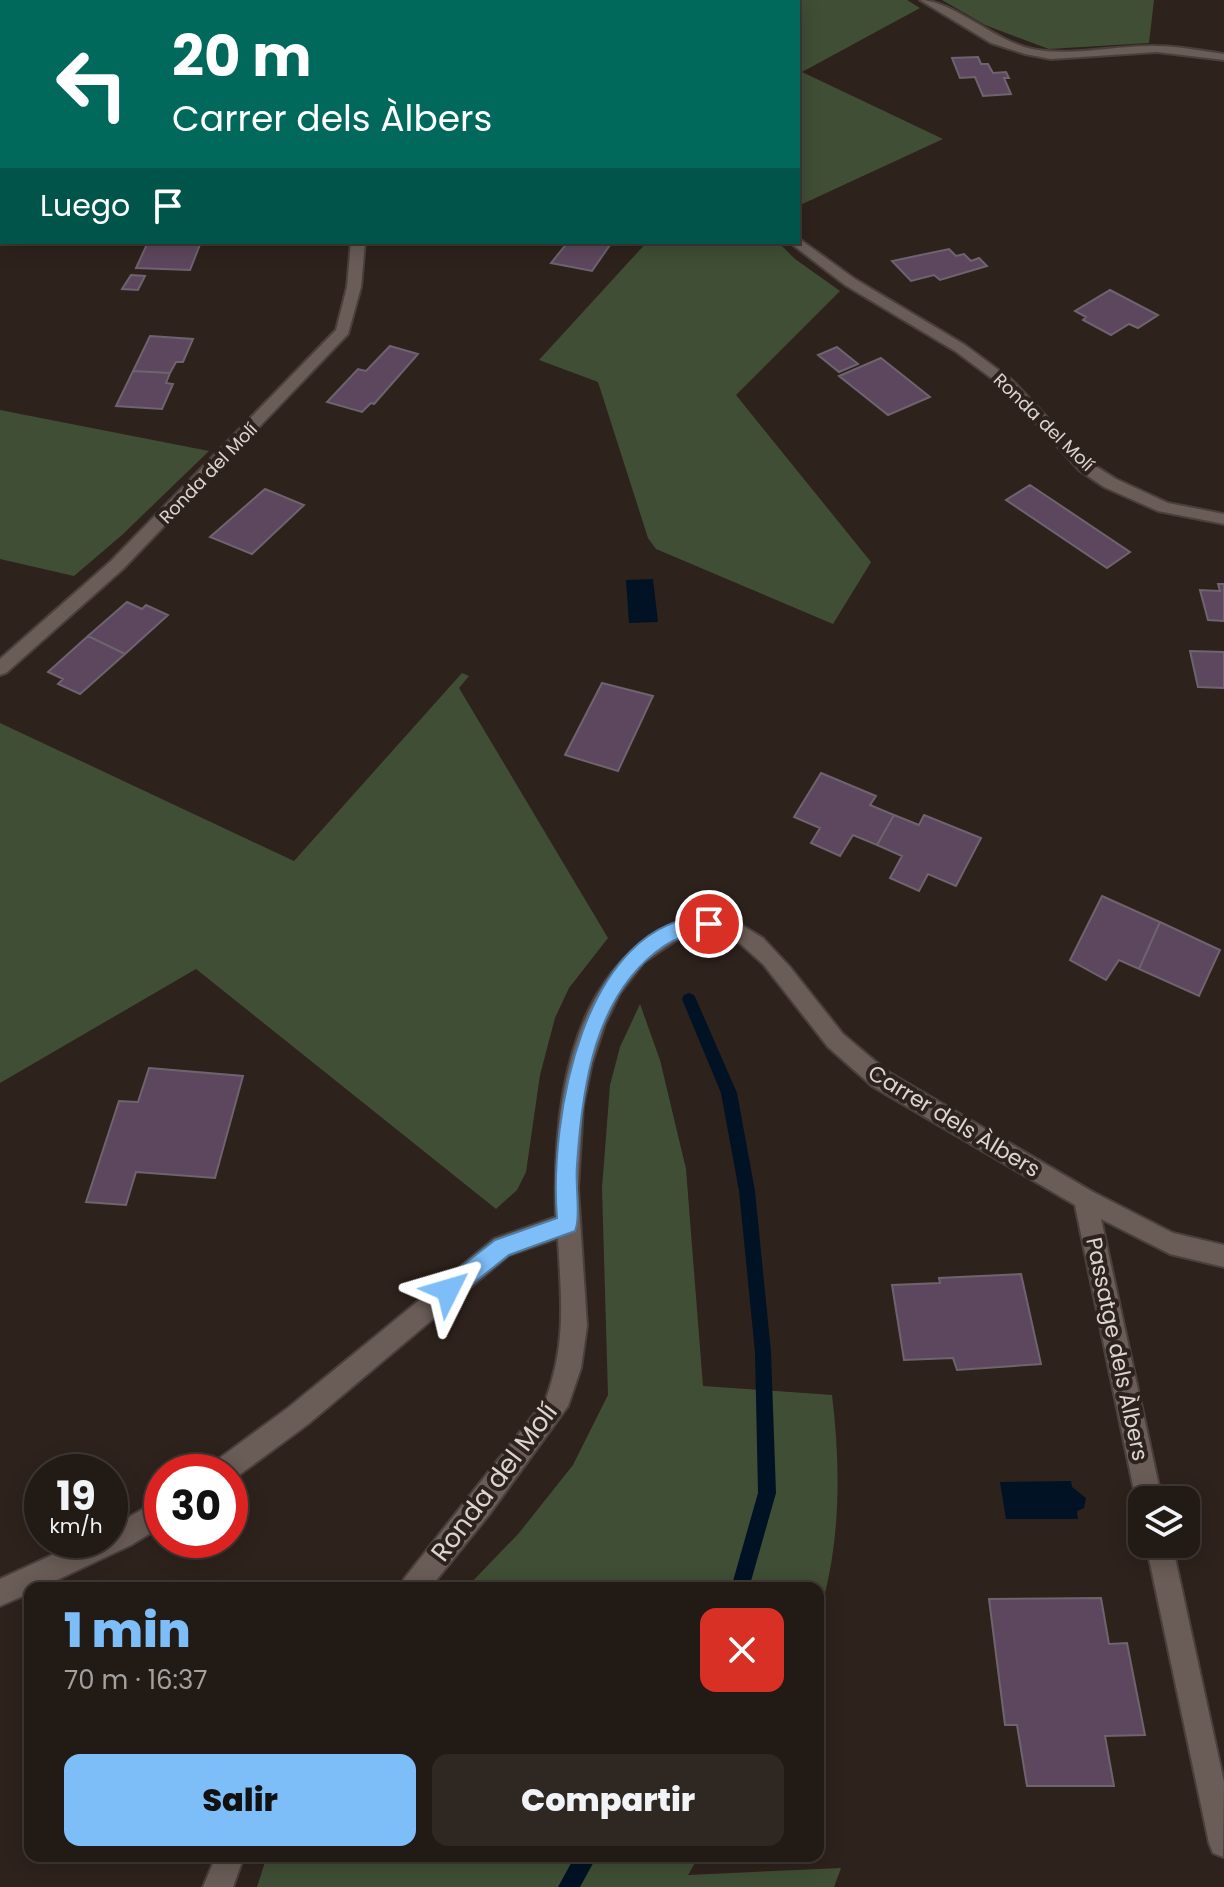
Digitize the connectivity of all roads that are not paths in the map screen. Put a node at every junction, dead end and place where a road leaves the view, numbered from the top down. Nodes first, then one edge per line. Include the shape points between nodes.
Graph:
1 (925, 0) edge
2 (1224, 57) edge
3 (358, 244) edge
4 (800, 244) edge
5 (1224, 519) edge
6 (0, 669) edge
7 (1085, 1199) junction
8 (568, 1224) junction
9 (1224, 1256) edge
10 (246, 1454) edge
11 (1146, 1486) edge
12 (144, 1522) edge
13 (1162, 1558) edge
14 (418, 1582) edge
15 (0, 1593) edge
16 (1223, 1843) edge
17 (228, 1862) edge
18 (218, 1887) edge

1 - 2 street via 995,41 1051,56 1157,49
3 - 6 street, Ronda del Molí via 343,331 128,554
4 - 5 street, Ronda del Molí via 1007,383 1084,466 1110,483 1164,507
7 - 8 street, Carrer dels Àlbers via 880,1079 850,1055 760,947 744,935 725,925 691,924 658,940 634,962 597,1018 571,1106
7 - 9 street, Carrer dels Àlbers via 1170,1243
7 - 11 street, Passatge dels Àlbers
8 - 10 street via 502,1247
8 - 14 street, Ronda del Molí via 575,1326 556,1406
12 - 15 street
13 - 16 street
17 - 18 street

